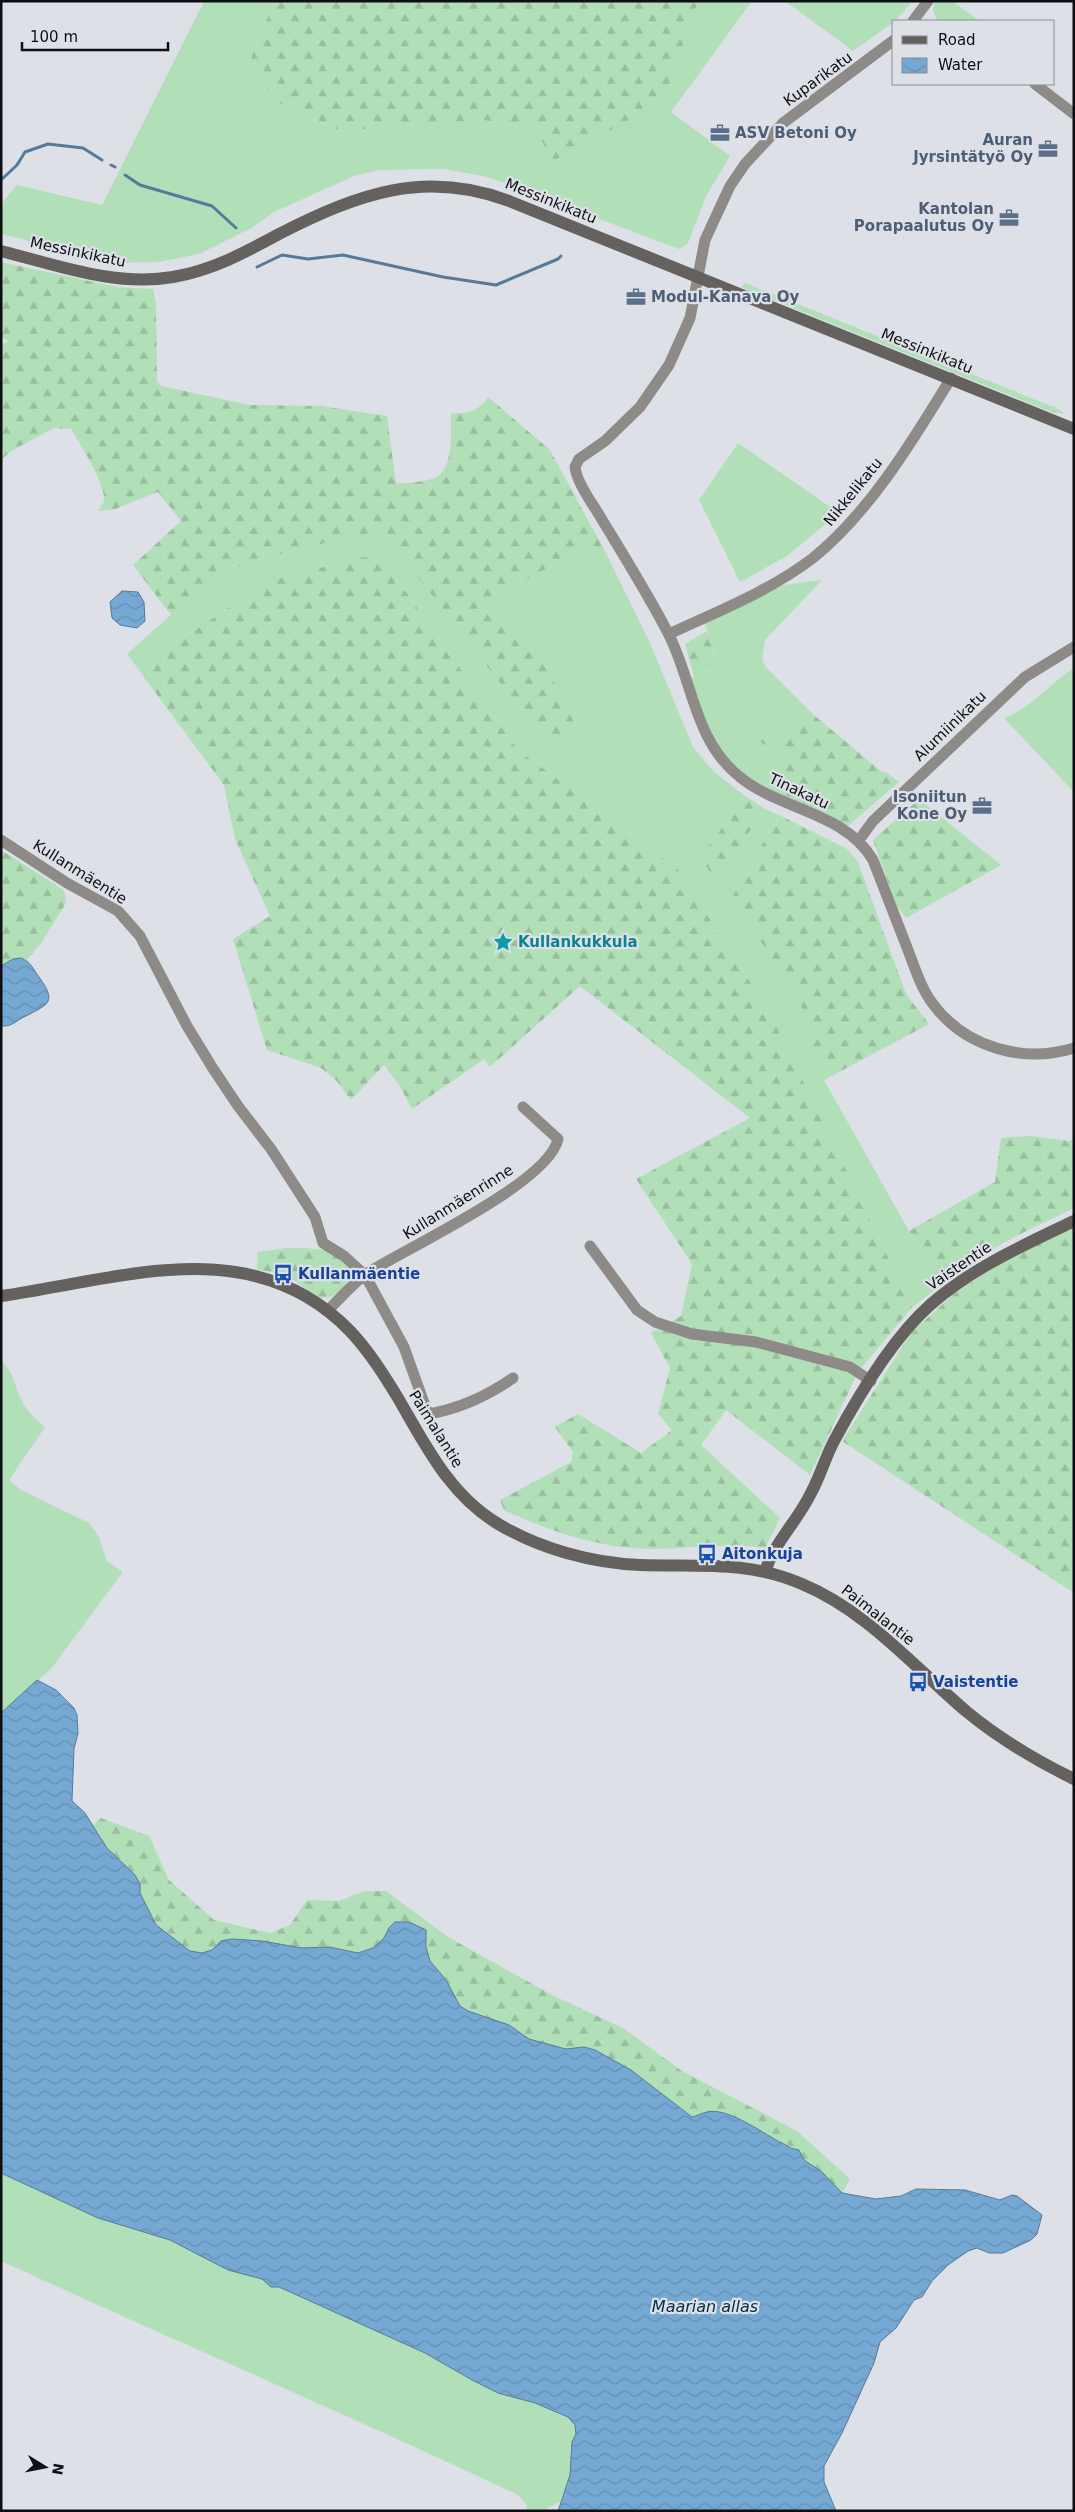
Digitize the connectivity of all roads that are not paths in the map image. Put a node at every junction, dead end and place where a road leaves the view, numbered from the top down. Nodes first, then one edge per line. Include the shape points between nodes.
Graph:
1 (928, 1) edge
2 (914, 20) edge
3 (892, 42) edge
4 (1036, 85) edge
5 (1074, 114) edge
6 (1, 251) edge
7 (697, 276) junction
8 (951, 378) junction
9 (1074, 429) edge
10 (575, 466) joint
11 (669, 634) junction
12 (1074, 647) edge
13 (1, 840) edge
14 (859, 840) junction
15 (1074, 1048) edge
16 (523, 1107) dead end
17 (1074, 1221) edge
18 (590, 1246) dead end
19 (365, 1275) junction
20 (1, 1296) edge
21 (327, 1311) junction
22 (512, 1378) dead end
23 (871, 1381) junction
24 (765, 1571) junction
25 (1074, 1779) edge

1 - 2 street
3 - 7 street, Kuparikatu via 783,124 745,164 730,186 705,240
4 - 5 street
6 - 7 street, Messinkikatu via 108,276 133,280 163,278 195,272 230,260 322,213 360,198 402,188 445,186 491,194
7 - 8 street, Messinkikatu
7 - 10 street, Kuparikatu via 690,318 681,342 656,387 623,425 585,454
8 - 9 street, Messinkikatu
8 - 11 street, Nikkelikatu via 874,494 830,543 772,585
10 - 11 street, Tinakatu via 579,480
11 - 14 street, Tinakatu via 703,729 726,764 758,788
12 - 14 street, Alumiinikatu via 1025,676 873,821
13 - 19 street, Kullanmäentie via 67,884 118,911 129,922 140,936 212,1067 315,1217 323,1243
14 - 15 street, Tinakatu via 873,860 919,979 932,1003 949,1022 972,1038 1011,1052 1040,1054
16 - 19 street, Kullanmäenrinne via 558,1139 547,1159 510,1190
17 - 23 street, Vaistentie via 1025,1244 957,1284 930,1305 898,1339
18 - 23 street via 636,1310 655,1322 692,1334 756,1342 850,1366
19 - 21 street, Kullanmäenrinne
19 - 22 street, Kullanmäentie via 404,1347 428,1414 455,1408
20 - 21 street, Paimalantie via 193,1268 273,1280 300,1292
21 - 24 street, Paimalantie via 365,1348 448,1479 470,1503 499,1525 550,1547 602,1561 638,1565 714,1564
23 - 24 street, Vaistentie via 833,1442 806,1505 776,1545
24 - 25 street, Paimalantie via 831,1598 873,1628 990,1731

